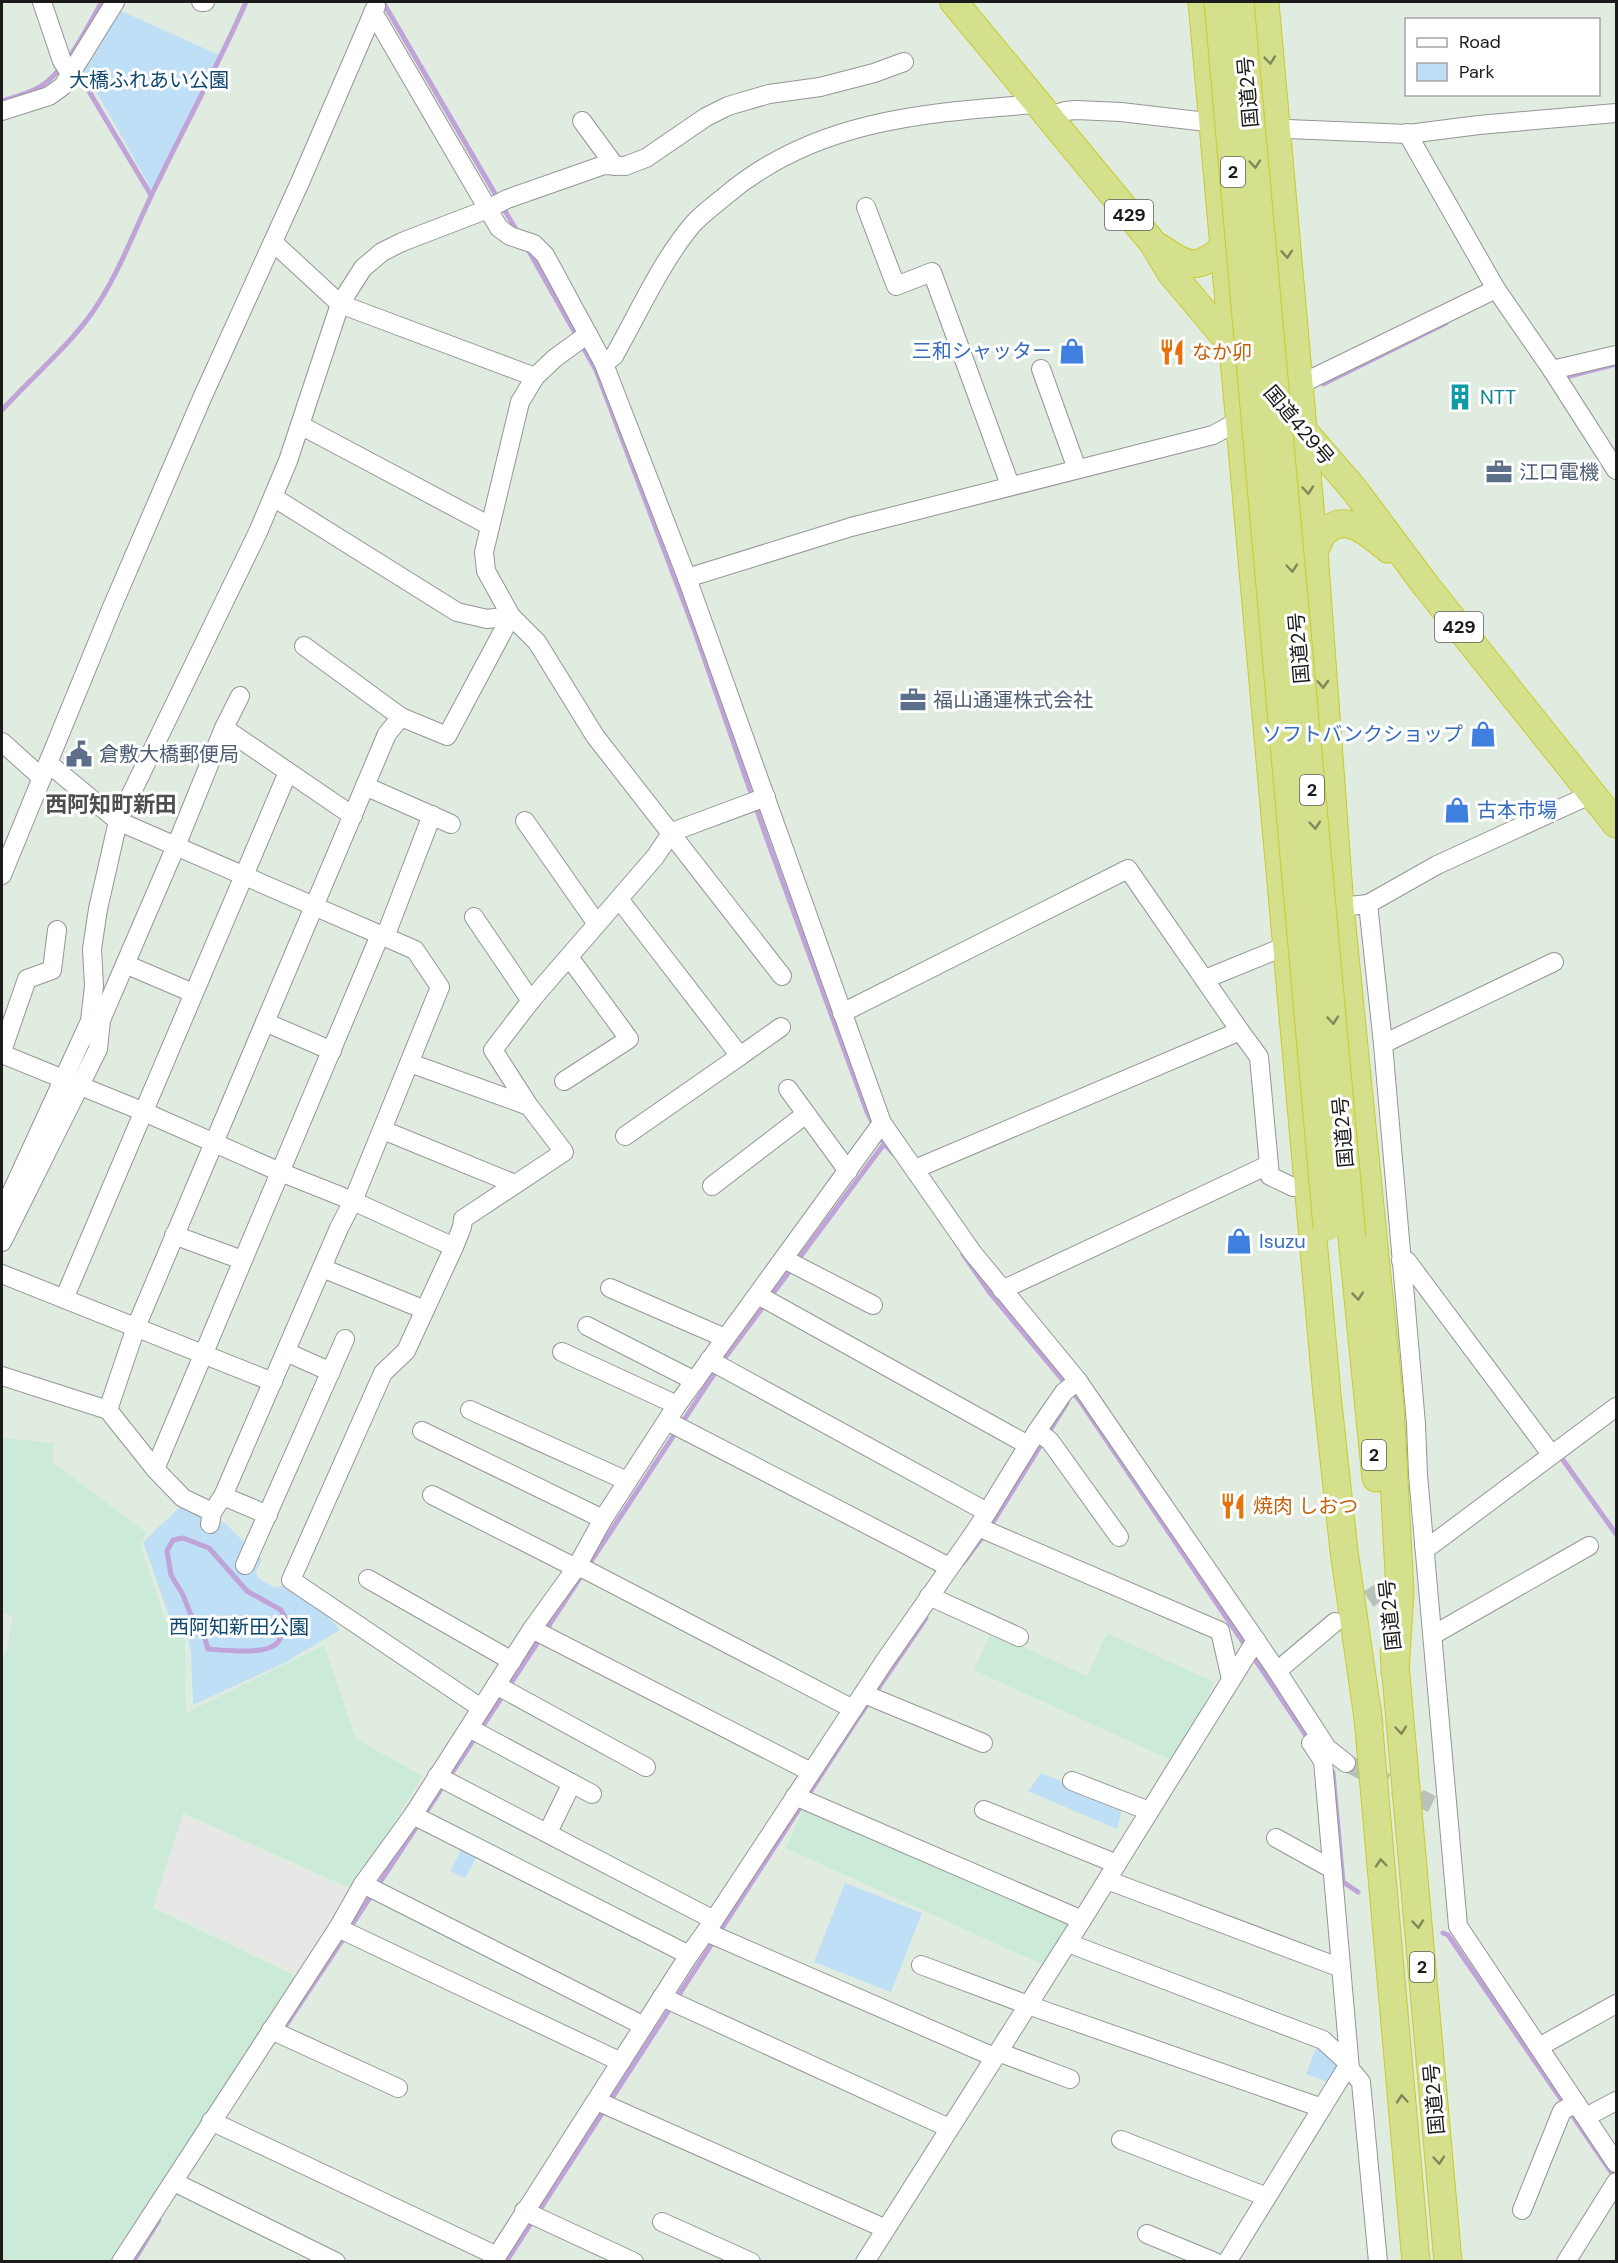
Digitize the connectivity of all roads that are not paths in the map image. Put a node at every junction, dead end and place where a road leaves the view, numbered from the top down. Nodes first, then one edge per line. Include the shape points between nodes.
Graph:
1 (42, 2) edge
2 (115, 2) edge
3 (954, 2) edge
4 (1202, 2) edge
5 (1218, 2) edge
6 (1240, 2) edge
7 (1264, 2) edge
8 (376, 6) edge
9 (904, 62) dead end
10 (67, 68) junction
11 (2, 111) edge
12 (1042, 111) junction
13 (1617, 113) edge
14 (582, 121) dead end
15 (1213, 123) junction
16 (1277, 130) junction
17 (1407, 133) junction
18 (615, 166) junction
19 (496, 205) junction
20 (867, 207) dead end
21 (273, 242) junction
22 (1153, 243) junction
23 (1224, 248) junction
24 (1496, 289) junction
25 (340, 304) junction
26 (582, 338) junction
27 (1233, 347) junction
28 (1617, 355) edge
29 (604, 364) junction
30 (1041, 369) dead end
31 (1552, 370) junction
32 (535, 377) junction
33 (1286, 402) junction
34 (1240, 421) junction
35 (300, 425) junction
36 (1243, 464) junction
37 (1077, 470) junction
38 (1617, 470) edge
39 (1010, 485) junction
40 (273, 497) junction
41 (490, 526) junction
42 (1314, 552) junction
43 (1407, 560) junction
44 (687, 578) junction
45 (511, 616) junction
46 (304, 646) dead end
47 (1321, 647) junction
48 (1260, 655) junction
49 (240, 696) dead end
50 (400, 717) junction
51 (224, 728) junction
52 (2, 742) edge
53 (45, 771) junction
54 (288, 772) junction
55 (365, 786) junction
56 (1592, 794) junction
57 (758, 800) junction
58 (432, 815) junction
59 (353, 816) junction
60 (118, 821) junction
61 (525, 821) dead end
62 (451, 824) dead end
63 (1617, 824) edge
64 (672, 832) junction
65 (176, 846) junction
66 (2, 875) edge
67 (244, 876) junction
68 (619, 900) junction
69 (1368, 904) junction
70 (315, 907) junction
71 (1340, 907) junction
72 (474, 917) dead end
73 (597, 924) junction
74 (57, 930) dead end
75 (382, 936) junction
76 (1286, 946) junction
77 (569, 957) junction
78 (1554, 962) dead end
79 (125, 964) junction
80 (782, 976) dead end
81 (1209, 978) junction
82 (194, 993) junction
83 (531, 1001) junction
84 (843, 1013) junction
85 (265, 1022) junction
86 (781, 1027) dead end
87 (1240, 1031) junction
88 (1383, 1044) junction
89 (332, 1051) junction
90 (2, 1052) edge
91 (740, 1056) junction
92 (410, 1063) junction
93 (71, 1081) junction
94 (564, 1081) dead end
95 (788, 1089) dead end
96 (529, 1106) junction
97 (142, 1111) junction
98 (806, 1114) junction
99 (881, 1124) junction
100 (383, 1130) junction
101 (625, 1136) dead end
102 (213, 1141) junction
103 (1268, 1165) junction
104 (915, 1170) junction
105 (848, 1171) junction
106 (280, 1172) junction
107 (515, 1185) junction
108 (712, 1186) dead end
109 (1293, 1187) dead end
110 (353, 1201) junction
111 (2, 1213) edge
112 (174, 1234) junction
113 (2, 1242) edge
114 (454, 1247) junction
115 (242, 1260) junction
116 (1401, 1261) junction
117 (790, 1262) junction
118 (322, 1268) junction
119 (2, 1274) edge
120 (610, 1288) dead end
121 (1002, 1290) junction
122 (764, 1298) junction
123 (64, 1299) junction
124 (873, 1305) dead end
125 (425, 1310) junction
126 (587, 1326) dead end
127 (136, 1327) junction
128 (725, 1338) junction
129 (345, 1339) dead end
130 (286, 1352) junction
131 (562, 1352) dead end
132 (202, 1354) junction
133 (715, 1363) junction
134 (331, 1372) junction
135 (2, 1376) edge
136 (695, 1381) junction
137 (273, 1382) junction
138 (1072, 1386) junction
139 (677, 1405) junction
140 (1617, 1407) edge
141 (108, 1410) junction
142 (470, 1410) dead end
143 (673, 1424) junction
144 (422, 1431) dead end
145 (1040, 1438) junction
146 (1555, 1452) junction
147 (154, 1469) junction
148 (627, 1481) junction
149 (432, 1495) dead end
150 (223, 1496) junction
151 (268, 1515) junction
152 (603, 1519) junction
153 (985, 1525) junction
154 (1119, 1537) dead end
155 (1424, 1546) junction
156 (1589, 1546) dead end
157 (245, 1565) dead end
158 (949, 1568) junction
159 (585, 1570) junction
160 (368, 1579) dead end
161 (935, 1599) junction
162 (1335, 1622) tunnel mouth
163 (533, 1629) junction
164 (1433, 1635) junction
165 (1019, 1637) dead end
166 (1256, 1640) junction
167 (512, 1661) junction
168 (1278, 1671) junction
169 (1395, 1672) junction
170 (1231, 1679) junction
171 (496, 1686) junction
172 (869, 1696) junction
173 (481, 1708) junction
174 (853, 1709) junction
175 (1369, 1725) junction
176 (470, 1728) junction
177 (1310, 1729) junction
178 (983, 1743) dead end
179 (1346, 1763) tunnel mouth
180 (646, 1767) dead end
181 (811, 1772) junction
182 (438, 1776) junction
183 (1072, 1781) dead end
184 (572, 1783) junction
185 (592, 1794) dead end
186 (802, 1799) junction
187 (984, 1810) dead end
188 (1149, 1811) junction
189 (414, 1815) junction
190 (548, 1832) junction
191 (1276, 1838) dead end
192 (1117, 1864) junction
193 (1332, 1869) junction
194 (1107, 1880) junction
195 (364, 1884) junction
196 (1082, 1920) junction
197 (338, 1928) junction
198 (713, 1931) junction
199 (1068, 1942) junction
200 (689, 1955) junction
201 (921, 1965) dead end
202 (1341, 1968) junction
203 (670, 2000) junction
204 (1617, 2004) edge
205 (1028, 2005) junction
206 (644, 2026) junction
207 (272, 2030) junction
208 (1539, 2048) junction
209 (996, 2054) junction
210 (621, 2062) junction
211 (1349, 2064) junction
212 (1070, 2079) dead end
213 (398, 2088) dead end
214 (1617, 2101) edge
215 (603, 2104) junction
216 (1322, 2108) junction
217 (1574, 2109) junction
218 (212, 2122) junction
219 (949, 2128) junction
220 (1121, 2140) dead end
221 (1617, 2163) edge
222 (1616, 2183) edge
223 (180, 2185) junction
224 (1267, 2197) junction
225 (1522, 2210) dead end
226 (532, 2214) junction
227 (662, 2222) dead end
228 (886, 2229) junction
229 (1147, 2234) dead end
230 (126, 2259) edge
231 (495, 2259) edge
232 (871, 2260) edge
233 (336, 2262) edge
234 (634, 2262) edge
235 (751, 2262) edge
236 (1215, 2262) edge
237 (1227, 2262) edge
238 (1378, 2262) edge
239 (1416, 2262) edge
240 (1448, 2262) edge
241 (1566, 2262) edge

1 - 10 street
2 - 10 street
3 - 12 highway, 国道429号 / 429
4 - 15 highway
5 - 175 highway, 国道2号 / 2, bridge
6 -> 169 highway, 国道2号 / 2, bridge
7 -> 16 highway
8 - 19 street
8 - 21 street
9 - 18 street via 874,74 728,106 646,158
10 - 11 street via 63,86 49,96
12 - 15 street via 1121,112
12 - 22 highway, 国道429号 / 429
12 - 29 street via 885,121 820,139 781,158 734,189 695,222 614,356
13 - 17 street
14 - 18 street
15 - 16 street
15 - 23 highway
16 - 17 street
16 -> 33 highway via 1296,360 1285,382 1271,385
17 - 24 street
18 - 19 street via 604,165
19 - 25 street via 382,252 363,268
19 - 26 street via 499,228 534,244 545,255
20 - 39 street via 896,286 932,272
21 - 25 street
21 - 53 street via 121,585
22 - 23 highway via 1190,265 1212,258
22 - 27 highway, 国道429号 / 429 via 1171,273
23 - 27 highway
24 - 31 street
24 - 33 street
25 - 32 street
25 - 35 street
26 - 29 street
26 - 32 street
27 - 33 highway, 国道429号 / 429
27 - 34 highway
28 - 31 street
29 - 44 street
30 - 37 street
31 - 38 street
32 - 41 street via 520,402
33 - 34 street
33 - 36 highway via 1282,414 1252,426
33 -> 42 highway
33 - 43 highway, 国道429号 / 429
34 - 36 highway
34 - 37 street via 1214,435
35 - 40 street
35 - 41 street
36 - 48 highway
37 - 39 street
39 - 44 street via 851,527
40 - 45 street via 457,612 487,619
40 - 60 street
41 - 45 street via 484,552 486,571
42 - 43 highway via 1322,535 1335,526 1347,524 1360,527
42 - 47 highway
43 - 56 highway, 国道429号 / 429
44 - 57 street
45 - 50 street via 447,736
45 - 64 street via 537,642 595,736
46 - 50 street
47 - 48 street
47 -> 71 highway
48 - 76 highway
49 - 51 street
50 - 55 street via 387,734
51 - 54 street
51 - 65 street
52 - 53 street
53 - 60 street
53 - 66 street
54 - 59 street
54 - 67 street
55 - 58 street
55 - 59 street
56 - 63 highway, 国道429号 / 429
56 - 69 street via 1437,865
57 - 64 street
57 - 84 street
58 - 62 street
58 - 75 street
59 - 70 street
60 - 65 street
60 - 93 street via 92,949 94,986 90,1021
61 - 73 street
64 - 68 street
64 - 80 street
65 - 67 street
65 - 79 street
67 - 70 street
67 - 82 street
68 - 73 street
68 - 91 street
69 - 71 street
69 - 88 street
70 - 75 street
70 - 85 street
71 - 169 highway via 1390,1406 1400,1592
72 - 83 street
73 - 77 street
74 - 90 street via 51,970 27,979
75 - 89 street
75 - 92 street via 415,950 440,987
76 - 81 street
76 - 175 highway via 1328,1406
77 - 83 street
77 - 94 street via 629,1039
78 - 88 street
79 - 82 street
79 - 93 street via 101,1020 98,1049
81 - 84 street via 1128,869
81 - 87 street
82 - 97 street
83 - 96 street via 493,1050
84 - 99 street
85 - 89 street
85 - 102 street
86 - 91 street
87 - 103 street via 1258,1057
87 - 104 street
88 - 116 street via 1392,1234
89 - 106 street
90 - 93 street
91 - 101 street
92 - 96 street
92 - 100 street
93 - 97 street
93 - 111 street
93 - 113 street
95 - 98 street
96 - 107 street via 564,1152
97 - 102 street
97 - 123 street
98 - 105 street
98 - 108 street
99 - 104 street
99 - 105 street
100 - 107 street
100 - 110 street
102 - 106 street
102 - 112 street
103 - 109 street via 1270,1176
103 - 121 street
104 - 121 street
105 - 117 street
106 - 110 street
106 - 115 street
107 - 114 street via 463,1219
110 - 114 street
110 - 118 street
112 - 115 street
112 - 127 street
114 - 125 street
115 - 132 street
116 - 146 street via 1407,1262
116 - 155 street
117 - 122 street
117 - 124 street
118 - 125 street
118 - 130 street
119 - 123 street
120 - 128 street
121 - 138 street
122 - 128 street
122 - 145 street
123 - 127 street
125 - 173 street via 406,1351 383,1374 291,1580
126 - 136 street
127 - 132 street
127 - 141 street
128 - 133 street
129 - 134 street
130 - 134 street
130 - 137 street
131 - 139 street
132 - 137 street
132 - 147 street
133 - 136 street
133 - 153 street
134 - 151 street
135 - 141 street
136 - 139 street
137 - 150 street
138 - 145 street
138 - 166 street
139 - 143 street
140 - 146 street
141 - 147 street
142 - 148 street
143 - 148 street
143 - 158 street
144 - 152 street
145 - 153 street
145 - 154 street
146 - 155 street via 1430,1546
147 - 150 street via 183,1498 212,1512 211,1520
148 - 152 street
149 - 159 street
150 - 151 street
151 - 157 street
152 - 159 street
153 - 158 street
153 - 170 street via 1220,1631
155 - 164 street via 1420,1569
156 - 164 street
158 - 161 street
159 - 163 street
159 - 174 street
160 - 167 street
161 - 165 street
161 - 172 street
162 - 168 street
163 - 167 street
163 - 181 street
164 - 208 street via 1440,1804 1458,1926
166 - 168 street
166 - 170 street
167 - 171 street
168 - 177 street
169 -> 240 highway, 国道2号 / 2
170 - 188 street
171 - 173 street
171 - 180 street
172 - 174 street
172 - 178 street
173 - 176 street
174 - 181 street
239 -> 175 highway, 国道2号 / 2
176 - 182 street
176 - 184 street
177 - 179 street
177 - 193 street via 1323,1761
181 - 186 street
182 - 189 street
182 - 190 street
183 - 188 street
184 - 185 street
184 - 190 street
186 - 196 street
186 - 198 street
187 - 192 street
188 - 192 street
189 - 195 street
189 - 200 street
190 - 198 street
191 - 193 street
192 - 194 street
193 - 202 street
194 - 196 street
194 - 202 street
195 - 197 street
195 - 206 street
196 - 199 street
197 - 207 street
197 - 210 street
198 - 200 street
198 - 209 street
199 - 205 street
199 - 211 street via 1323,2040
200 - 203 street
201 - 205 street
202 - 211 street
203 - 206 street
203 - 219 street
204 - 208 street
205 - 209 street
205 - 216 street
206 - 210 street
207 - 213 street
207 - 218 street
208 - 217 street
209 - 212 street
209 - 219 street
210 - 215 street
211 - 216 street
211 - 238 street via 1361,2082
214 - 217 street
215 - 226 street
215 - 228 street
216 - 224 street
217 - 221 street
217 - 225 street
218 - 223 street
218 - 231 street
219 - 228 street
220 - 224 street
222 - 241 street
223 - 230 street
223 - 233 street
224 - 237 street
226 - 231 street
226 - 234 street
227 - 235 street
228 - 232 street
229 - 236 street

